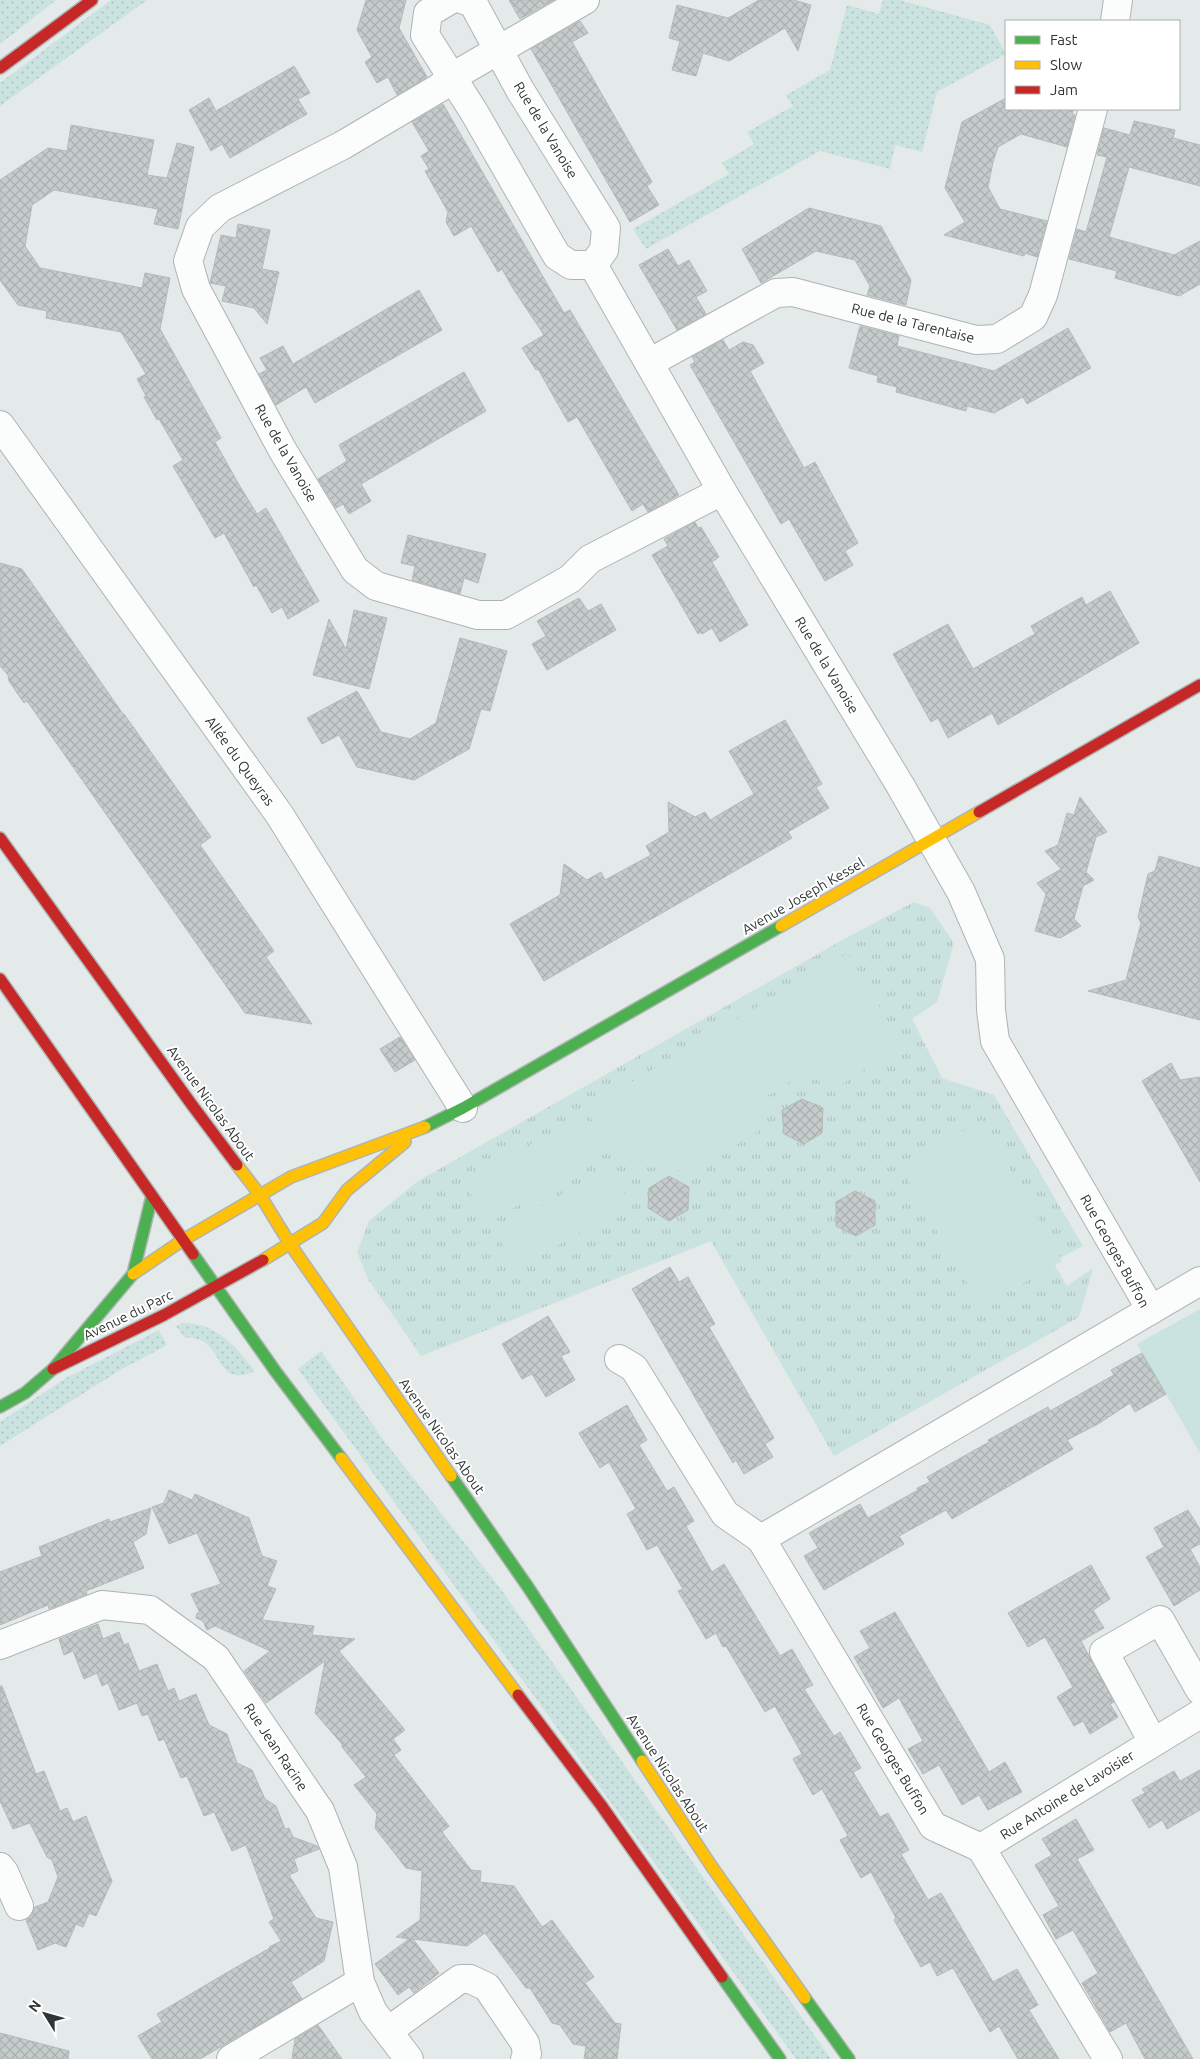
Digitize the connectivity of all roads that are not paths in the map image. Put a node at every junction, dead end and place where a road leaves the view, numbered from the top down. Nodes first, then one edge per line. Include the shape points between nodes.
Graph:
1 (92, 0) edge
2 (450, 0) edge
3 (464, 0) edge
4 (585, 0) edge
5 (1118, 0) edge
6 (1115, 20) edge
7 (499, 50) junction
8 (0, 68) edge
9 (452, 77) junction
10 (1093, 110) edge
11 (593, 265) junction
12 (648, 363) junction
13 (0, 425) edge
14 (722, 491) junction
15 (1200, 685) edge
16 (0, 838) edge
17 (931, 838) junction
18 (0, 980) edge
19 (463, 1108) junction
20 (418, 1130) junction
21 (260, 1195) junction
22 (152, 1196) junction
23 (183, 1240) junction
24 (290, 1244) junction
25 (133, 1274) junction
26 (1200, 1281) edge
27 (217, 1287) junction
28 (1151, 1310) junction
29 (619, 1359) dead end
30 (52, 1369) junction
31 (0, 1407) edge
32 (761, 1539) junction
33 (0, 1645) edge
34 (1200, 1690) edge
35 (1200, 1714) edge
36 (1153, 1742) junction
37 (981, 1848) junction
38 (0, 1867) edge
39 (19, 1906) dead end
40 (360, 1982) junction
41 (388, 2032) junction
42 (244, 2056) edge
43 (409, 2059) edge
44 (525, 2059) edge
45 (780, 2059) edge
46 (849, 2059) edge
47 (1108, 2059) edge

1 - 8 main road
2 - 9 street via 428,13 425,34
3 - 7 street, Rue de la Vanoise via 473,3
4 - 7 street
5 - 6 street
7 - 9 street
7 - 11 street, Rue de la Vanoise via 520,90 606,228 604,250
9 - 11 street via 558,256 571,266
9 - 14 street, Rue de la Vanoise via 343,145 220,208 200,227 188,261 196,289 284,451 355,570 376,586 478,615 506,615 570,579 590,559
10 - 12 street, Rue de la Tarentaise via 1043,295 1033,317 997,340 976,340 793,292 776,293
11 - 12 street, Rue de la Vanoise
12 - 14 street, Rue de la Vanoise
13 - 19 street, Allée du Queyras via 279,814
14 - 17 street, Rue de la Vanoise
15 - 17 main road, Avenue Joseph Kessel
16 - 21 main road, Avenue Nicolas About
17 - 19 main road, Avenue Joseph Kessel
17 - 28 street, Rue Georges Buffon via 961,892 990,959 995,1041
18 - 22 main road
19 - 20 main road, Avenue Joseph Kessel
20 - 21 main road, Avenue Joseph Kessel via 291,1177
20 - 24 main road, Avenue Joseph Kessel via 347,1190 322,1223
21 - 23 main road, Avenue Joseph Kessel
21 - 24 main road, Avenue Nicolas About
22 - 23 main road
22 - 25 main road, Avenue du Parc
23 - 25 main road, Avenue du Parc
23 - 27 main road
24 - 27 main road, Avenue Joseph Kessel
24 - 46 main road, Avenue Nicolas About via 528,1586 712,1867
25 - 30 main road, Avenue du Parc
26 - 28 street
27 - 30 main road, Avenue du Parc
27 - 45 main road via 276,1372 601,1805
28 - 32 street, Rue Georges Buffon
29 - 32 street, Rue Georges Buffon via 634,1368 725,1514
30 - 31 main road, Avenue du Parc via 25,1393
32 - 37 street, Rue Georges Buffon via 933,1826
33 - 40 street, Rue Jean Racine via 102,1605 150,1610 216,1658 320,1811 343,1867
34 - 36 street via 1160,1620 1104,1652
35 - 36 street, Rue Antoine de Lavoisier
36 - 37 street, Rue Antoine de Lavoisier
37 - 47 street
38 - 39 street
40 - 41 street, Rue Jean Racine via 373,2012
40 - 42 street
41 - 43 street, Rue Jean Racine
41 - 44 street via 460,1979 470,1979 487,1986 525,2043

